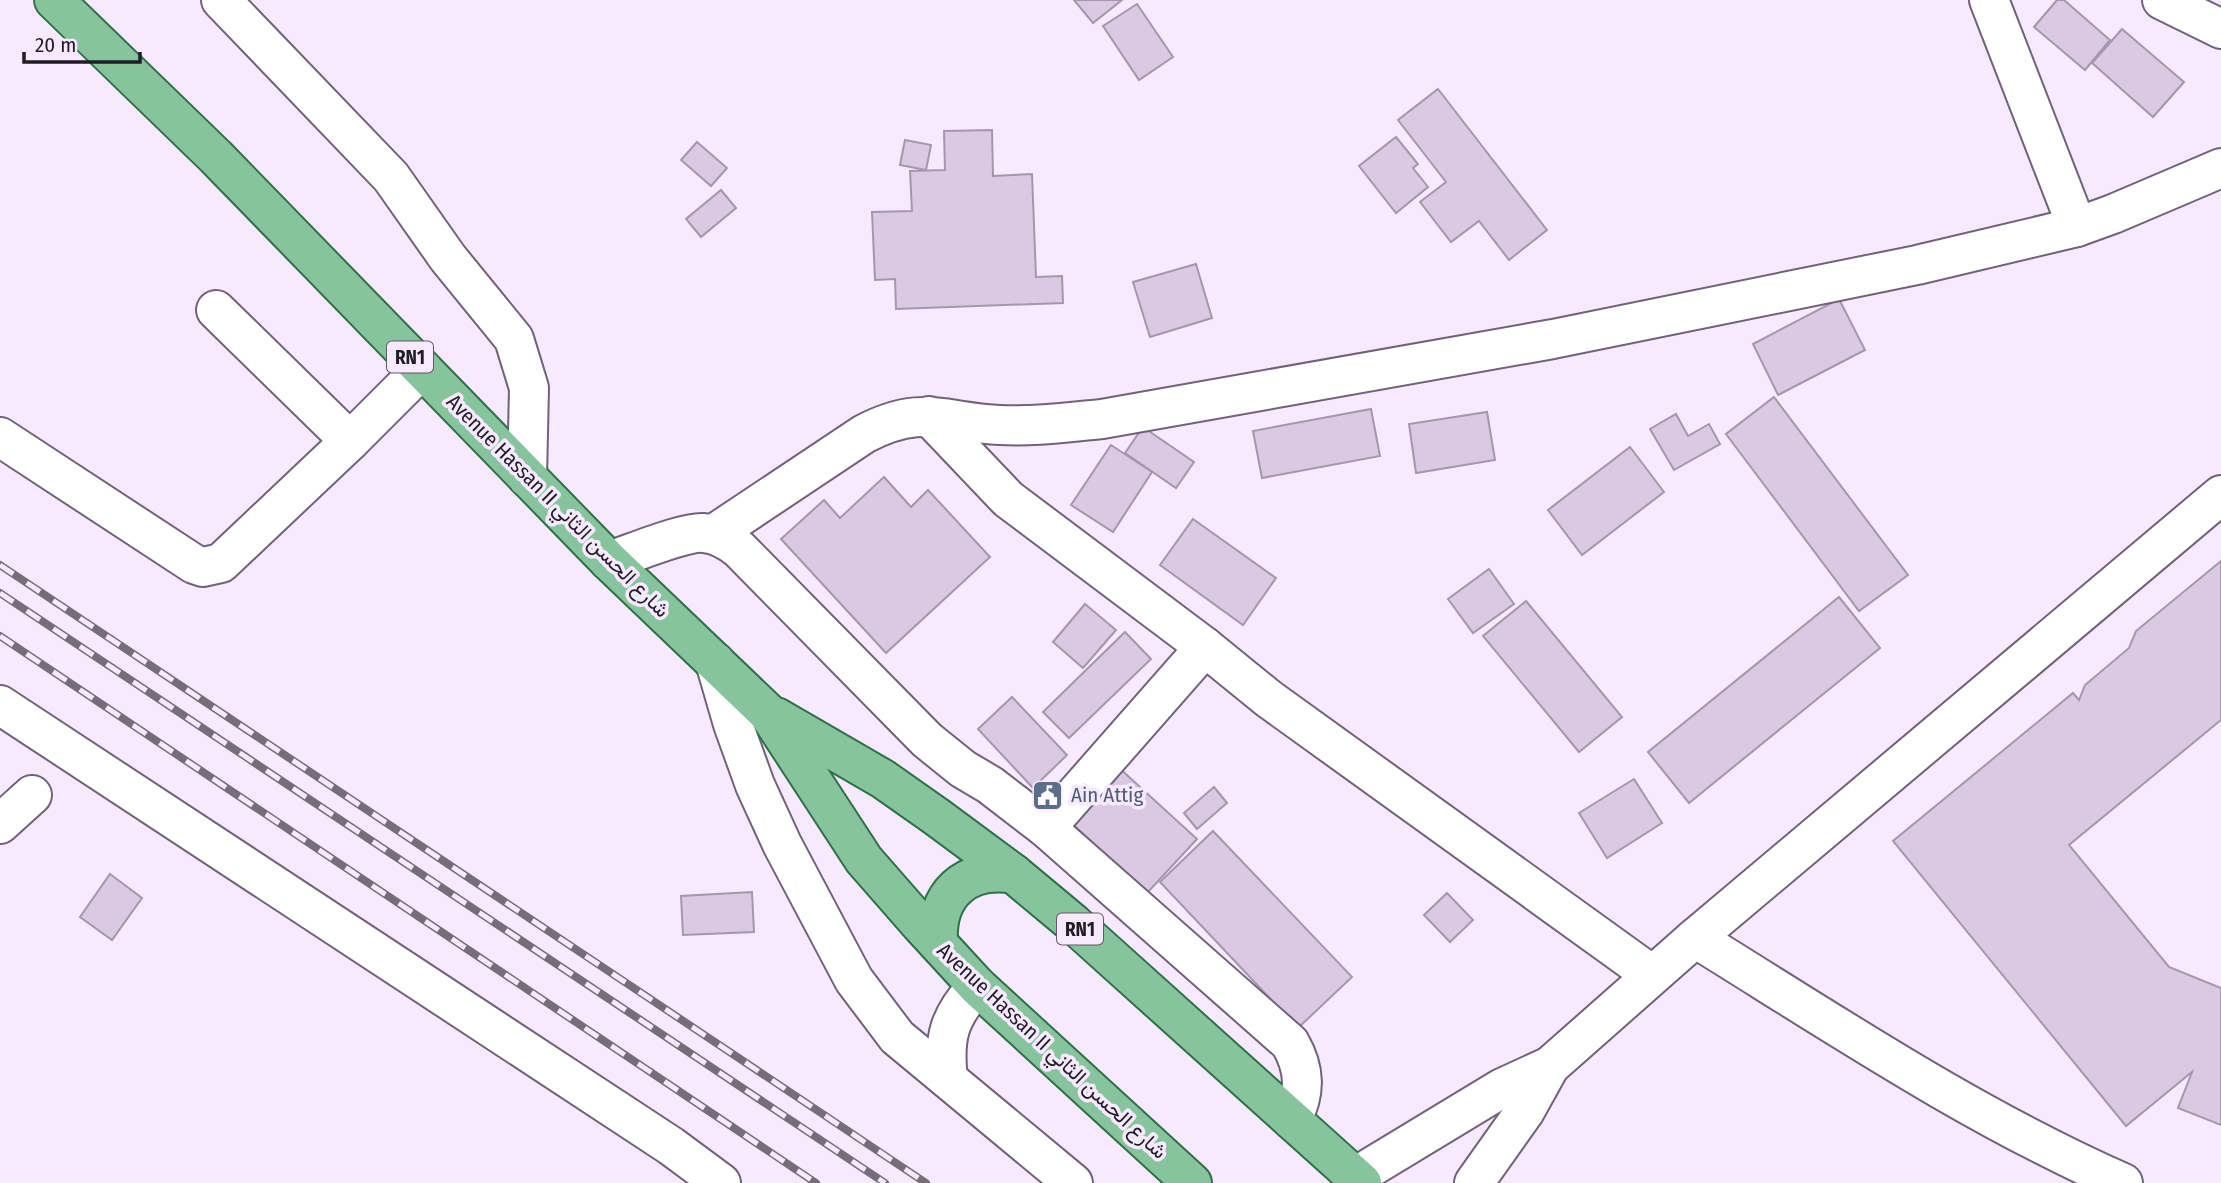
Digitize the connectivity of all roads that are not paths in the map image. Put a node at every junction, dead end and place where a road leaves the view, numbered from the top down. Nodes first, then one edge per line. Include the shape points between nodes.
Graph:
1 (54, 0) edge
2 (221, 0) edge
3 (1989, 0) edge
4 (2162, 0) edge
5 (2221, 29) edge
6 (2221, 168) edge
7 (2077, 227) junction
8 (216, 310) dead end
9 (422, 369) junction
10 (929, 416) junction
11 (0, 437) edge
12 (350, 441) junction
13 (527, 477) junction
14 (2221, 495) edge
15 (714, 534) junction
16 (609, 561) junction
17 (1205, 647) junction
18 (715, 662) junction
19 (0, 705) edge
20 (768, 713) junction
21 (32, 795) dead end
22 (0, 824) edge
23 (1046, 828) junction
24 (1014, 874) junction
25 (1695, 938) junction
26 (938, 943) junction
27 (1652, 975) junction
28 (977, 986) junction
29 (1550, 1066) junction
30 (948, 1079) junction
31 (1292, 1119) junction
32 (1358, 1180) edge
33 (721, 1183) edge
34 (1073, 1183) edge
35 (1192, 1183) edge
36 (1474, 1183) edge
37 (2123, 1183) edge

1 - 9 main road, Avenue Hassan II شارع الحسن الثاني / RN1 via 216,157
2 - 13 street via 391,177 448,258 514,339 529,388
3 - 7 street
4 - 5 street
6 - 7 street
7 - 10 street via 1917,265 1553,339 1102,419 1039,426
8 - 12 street
9 - 12 street
9 - 13 main road, Avenue Hassan II شارع الحسن الثاني / RN1
10 - 15 street via 884,424 864,434
10 - 17 street via 1008,499
11 - 12 street via 203,567 221,563
13 - 16 main road, Avenue Hassan II شارع الحسن الثاني / RN1
14 - 25 street
15 - 16 street via 692,534
15 - 23 street via 739,549 927,740
16 - 18 main road, Avenue Hassan II شارع الحسن الثاني / RN1
17 - 23 street
17 - 27 street via 1269,699
18 - 20 main road, Avenue Hassan II شارع الحسن الثاني / RN1
18 - 30 street via 755,785 854,980 897,1037
19 - 33 street via 660,1138
20 - 24 main road, Avenue Hassan II شارع الحسن الثاني / RN1 via 883,779
20 - 26 main road, Avenue Hassan II شارع الحسن الثاني / RN1 via 864,860
21 - 22 street
23 - 31 street via 1290,1043 1298,1057 1303,1090
24 - 26 main road via 985,873 959,884 940,911
24 - 31 main road, Avenue Hassan II شارع الحسن الثاني / RN1
25 - 27 street
25 - 37 street via 1936,1085 2073,1161
26 - 28 main road, Avenue Hassan II شارع الحسن الثاني / RN1
27 - 29 street
28 - 30 street via 960,1005 949,1028 945,1053
28 - 35 main road, Avenue Hassan II شارع الحسن الثاني / RN1
29 - 32 street via 1502,1088
29 - 36 street via 1525,1111
30 - 34 street
31 - 32 main road, Avenue Hassan II شارع الحسن الثاني / RN1

